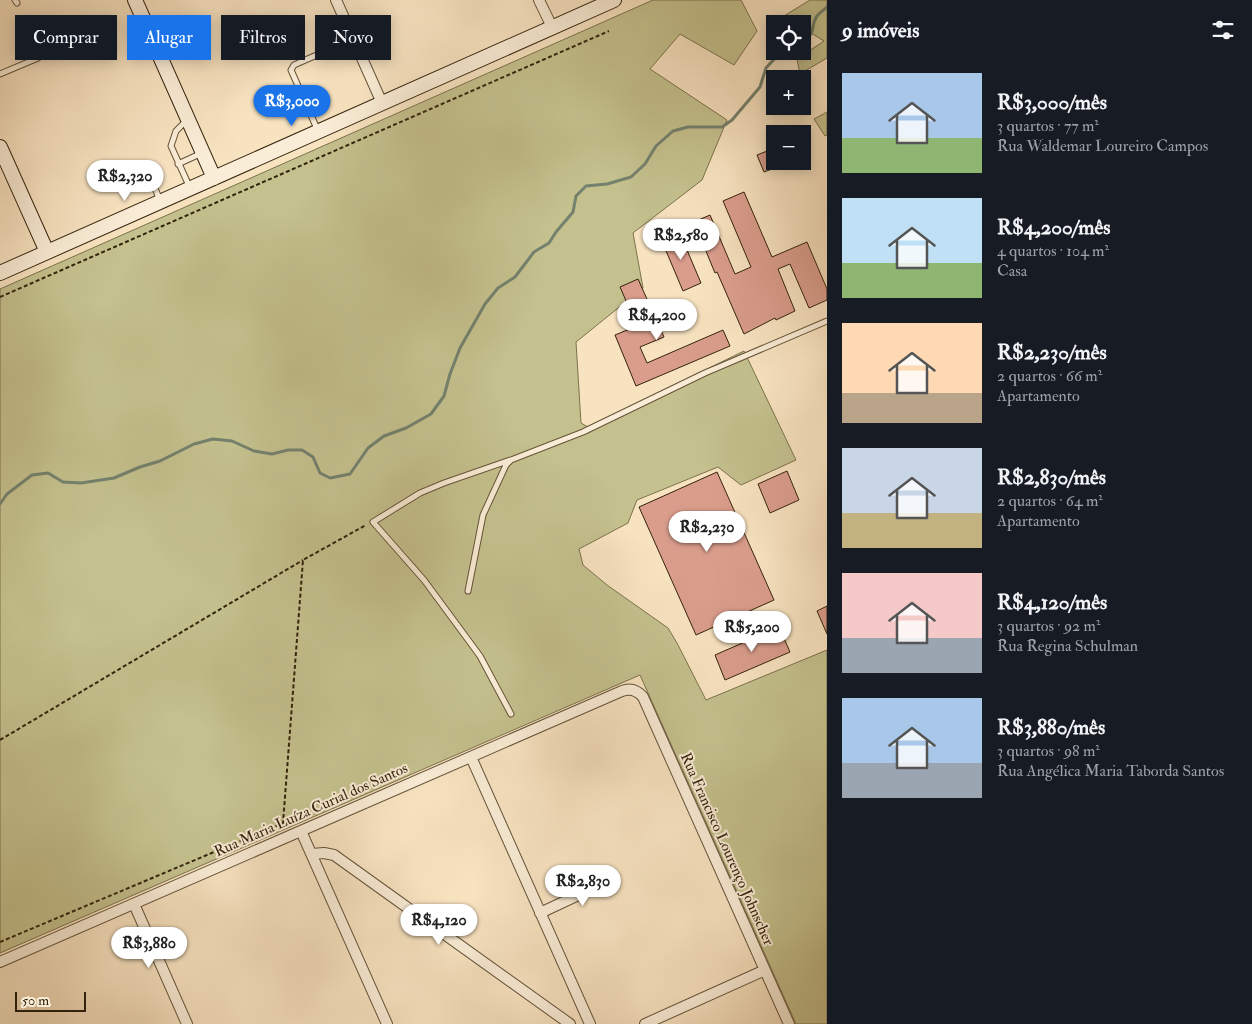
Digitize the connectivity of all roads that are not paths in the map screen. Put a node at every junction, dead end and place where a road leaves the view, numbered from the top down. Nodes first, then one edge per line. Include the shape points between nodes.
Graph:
1 (135, 0) edge
2 (336, 0) edge
3 (540, 0) edge
4 (614, 0) edge
5 (343, 15) edge
6 (552, 28) junction
7 (315, 55) edge
8 (33, 60) edge
9 (363, 60) edge
10 (0, 74) edge
11 (382, 103) junction
12 (188, 120) junction
13 (318, 131) junction
14 (0, 146) edge
15 (202, 153) junction
16 (175, 162) junction
17 (214, 178) junction
18 (152, 183) dead end
19 (190, 188) junction
20 (161, 201) junction
21 (47, 252) junction
22 (0, 273) edge
23 (827, 320) edge
24 (511, 460) junction
25 (468, 591) dead end
26 (635, 690) joint
27 (511, 714) dead end
28 (471, 757) junction
29 (301, 831) junction
30 (312, 854) junction
31 (604, 883) dead end
32 (134, 904) junction
33 (540, 913) junction
34 (0, 962) edge
35 (765, 970) junction
36 (187, 1024) edge
37 (387, 1024) edge
38 (570, 1024) edge
39 (590, 1024) edge
40 (645, 1024) edge
41 (789, 1024) edge

1 - 12 main road
2 - 5 street
3 - 6 street
4 - 6 main road
6 - 11 main road
7 - 13 lane via 294,65 291,70
8 - 10 lane
9 - 11 street
11 - 13 main road
12 - 15 main road
12 - 16 lane via 176,131 170,146
13 - 17 main road
14 - 21 main road
15 - 16 lane
15 - 17 main road
16 - 19 lane
17 - 19 main road
18 - 20 lane
19 - 20 main road
20 - 21 main road
21 - 22 main road
23 - 24 lane via 705,372 583,432
24 - 25 lane via 483,515
24 - 27 lane via 428,490 373,522 424,580 480,656
26 - 28 street, Rua Maria Luíza Curial dos Santos via 622,691
26 - 35 street, Rua Francisco Lourenço Johnscher via 643,697
28 - 29 street, Rua Maria Luíza Curial dos Santos
28 - 33 street
29 - 30 street
29 - 32 street, Rua Maria Luíza Curial dos Santos
30 - 37 street
30 - 38 street via 324,852 334,855
31 - 33 street
32 - 34 street, Rua Maria Luíza Curial dos Santos
32 - 36 street
33 - 39 street
35 - 40 street
35 - 41 street, Rua Francisco Lourenço Johnscher

